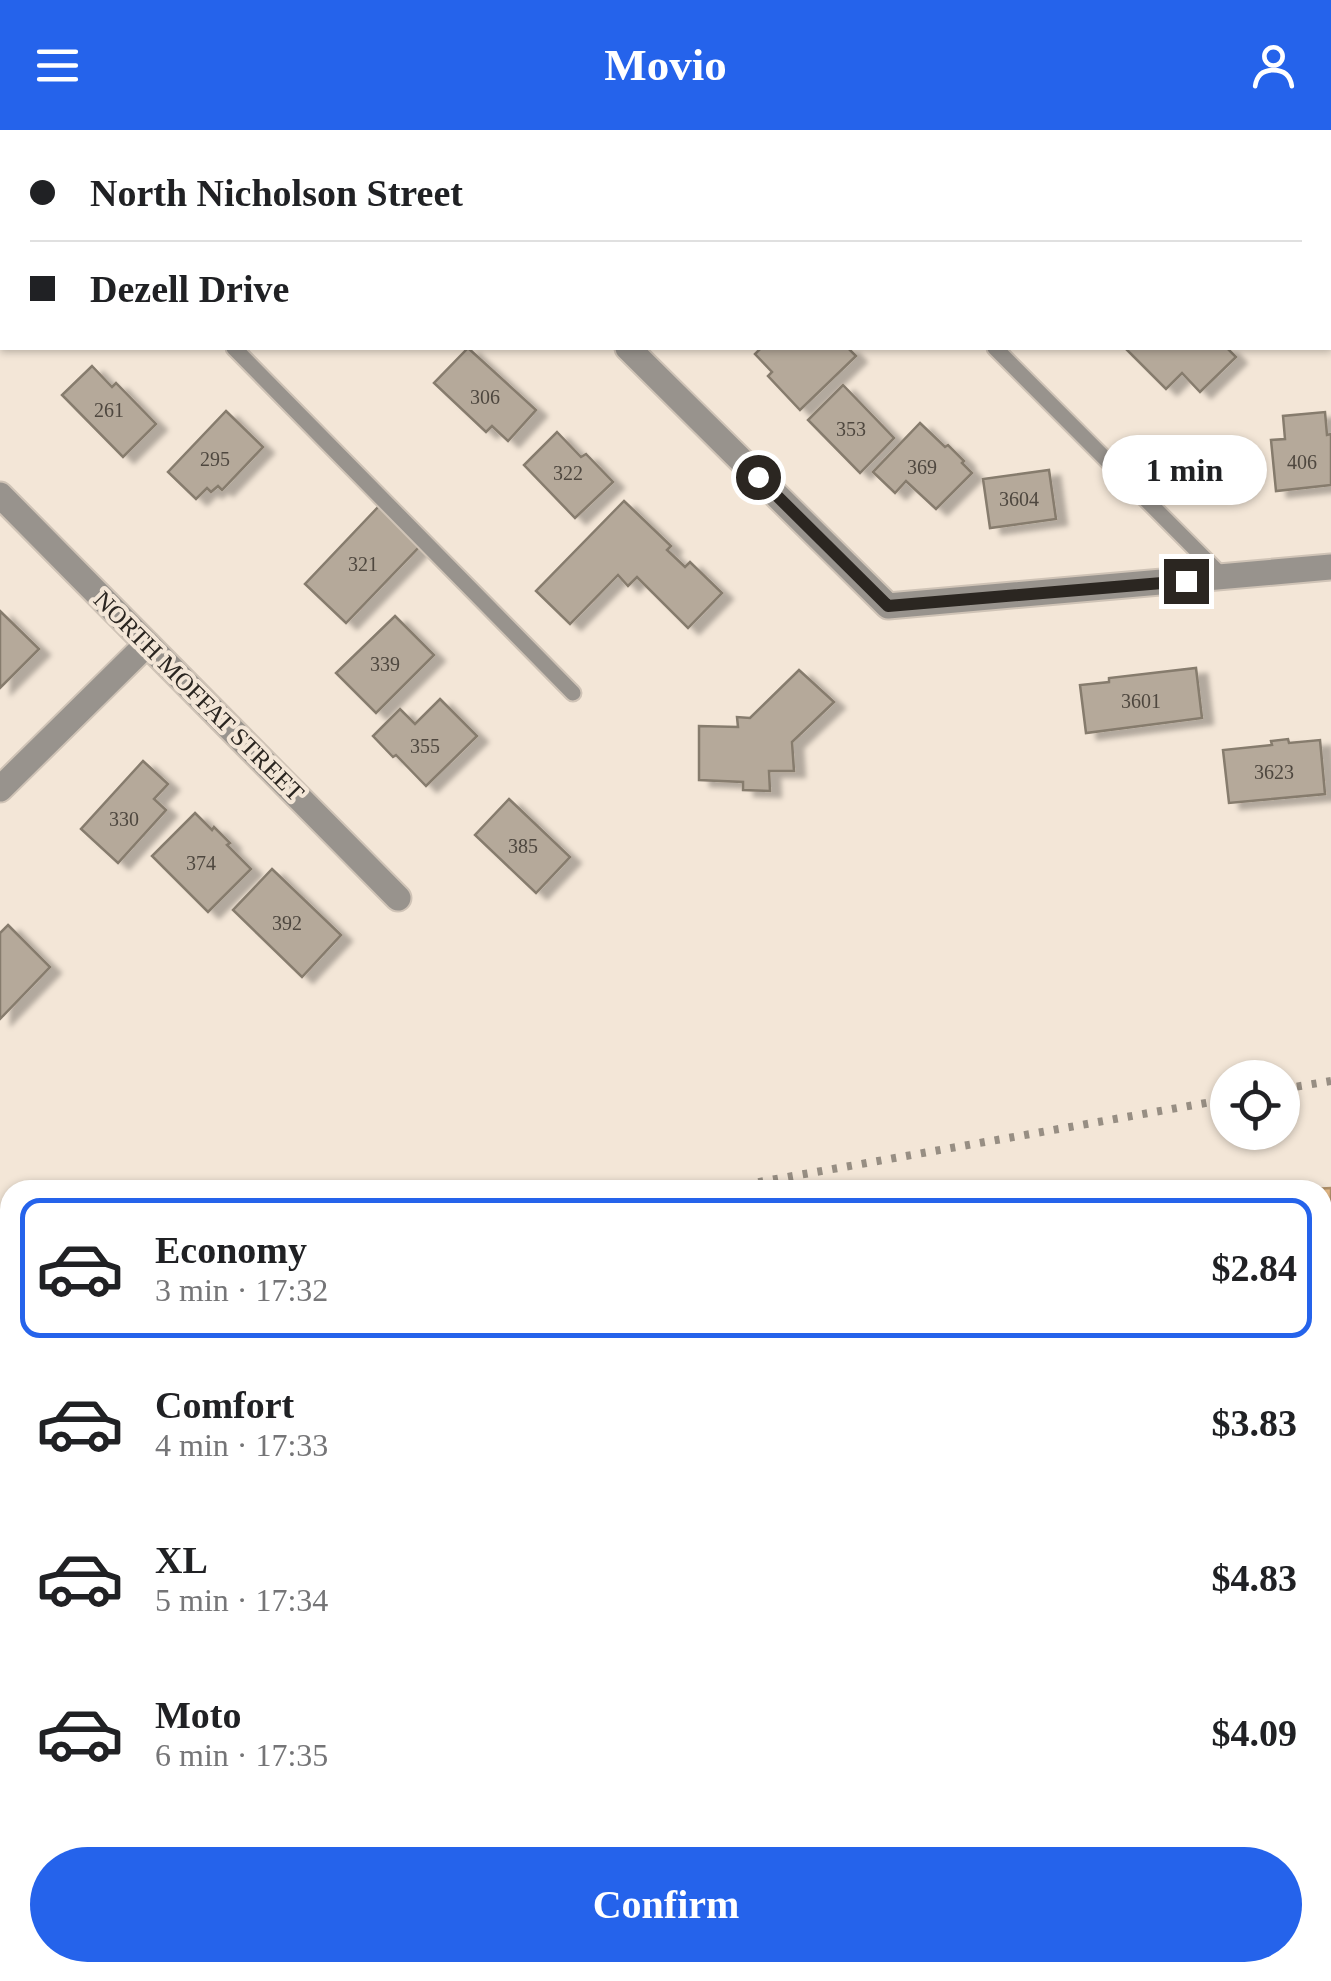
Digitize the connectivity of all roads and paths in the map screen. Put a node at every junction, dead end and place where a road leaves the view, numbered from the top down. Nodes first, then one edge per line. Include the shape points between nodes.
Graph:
1 (236, 350) edge
2 (630, 350) edge
3 (998, 350) edge
4 (0, 495) edge
5 (1331, 567) edge
6 (1224, 578) junction
7 (147, 644) junction
8 (573, 693) dead end
9 (0, 789) edge
10 (398, 898) dead end

1 - 8 lane
2 - 6 street via 888,606
3 - 6 lane
4 - 7 street, NORTH MOFFAT STREET
5 - 6 street
7 - 9 street
7 - 10 street, NORTH MOFFAT STREET

